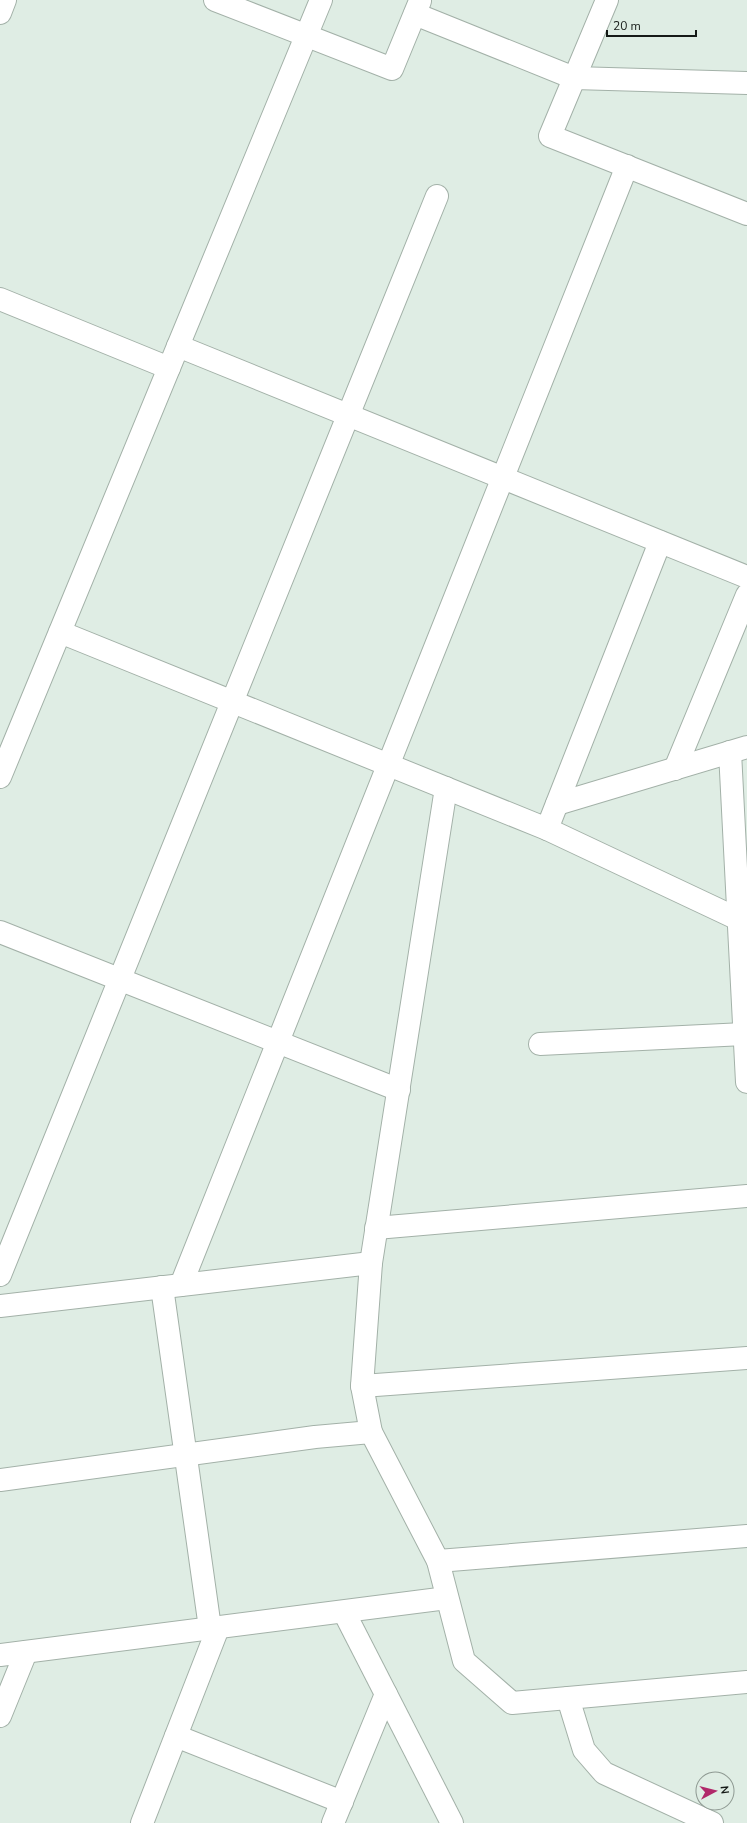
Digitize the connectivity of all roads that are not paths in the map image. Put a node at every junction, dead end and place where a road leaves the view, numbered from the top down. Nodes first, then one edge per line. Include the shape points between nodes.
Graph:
1 (5, 0) edge
2 (215, 0) edge
3 (321, 0) edge
4 (607, 0) edge
5 (417, 7) edge
6 (0, 13) edge
7 (307, 35) junction
8 (574, 78) junction
9 (747, 83) edge
10 (627, 166) junction
11 (437, 196) dead end
12 (747, 214) edge
13 (0, 299) edge
14 (178, 346) junction
15 (169, 368) junction
16 (348, 415) junction
17 (503, 478) junction
18 (660, 542) junction
19 (747, 577) edge
20 (747, 595) edge
21 (60, 632) junction
22 (232, 702) junction
23 (739, 750) edge
24 (389, 765) junction
25 (675, 769) junction
26 (0, 777) edge
27 (446, 788) junction
28 (557, 804) junction
29 (547, 829) junction
30 (743, 920) edge
31 (0, 932) edge
32 (120, 979) junction
33 (744, 1034) junction
34 (278, 1042) junction
35 (540, 1044) dead end
36 (747, 1082) edge
37 (399, 1090) junction
38 (747, 1196) edge
39 (376, 1228) junction
40 (371, 1263) junction
41 (0, 1275) edge
42 (171, 1286) junction
43 (0, 1306) edge
44 (747, 1358) edge
45 (362, 1386) junction
46 (370, 1432) junction
47 (186, 1455) junction
48 (0, 1480) edge
49 (747, 1536) edge
50 (438, 1561) junction
51 (447, 1598) junction
52 (344, 1612) junction
53 (214, 1628) junction
54 (26, 1652) junction
55 (0, 1655) edge
56 (747, 1682) edge
57 (386, 1694) junction
58 (568, 1698) junction
59 (0, 1716) edge
60 (176, 1736) junction
61 (342, 1802) junction
62 (142, 1823) edge
63 (334, 1823) edge
64 (452, 1823) edge
65 (712, 1823) edge

1 - 6 street
2 - 7 street
3 - 7 street
4 - 8 street
5 - 7 street via 392,69
5 - 8 street
7 - 14 street
8 - 9 street
8 - 10 street via 550,136
10 - 12 street
10 - 17 street
11 - 16 street
13 - 15 street
14 - 15 street
14 - 16 street
15 - 21 street
16 - 17 street
16 - 22 street
17 - 18 street
17 - 24 street
18 - 19 street
18 - 28 street
20 - 25 street
21 - 22 street
21 - 26 street
22 - 24 street
22 - 32 street
23 - 25 street
23 - 30 street
24 - 27 street
24 - 34 street
25 - 28 street
27 - 29 street
27 - 37 street
28 - 29 street
29 - 30 street
30 - 33 street
31 - 32 street
32 - 34 street
32 - 41 street
33 - 35 street
33 - 36 street
34 - 37 street
34 - 42 street
37 - 39 street
38 - 39 street
39 - 40 street
40 - 42 street
40 - 45 street
42 - 43 street
42 - 47 street
44 - 45 street
45 - 46 street
46 - 47 street
46 - 50 street
47 - 48 street
47 - 53 street
49 - 50 street
50 - 51 street
51 - 52 street
51 - 58 street via 464,1661 512,1703
52 - 53 street
52 - 57 street
53 - 54 street
53 - 60 street
54 - 55 street
54 - 59 street
56 - 58 street
57 - 61 street
57 - 64 street
58 - 65 street via 584,1750 604,1773
60 - 61 street
60 - 62 street
61 - 63 street

